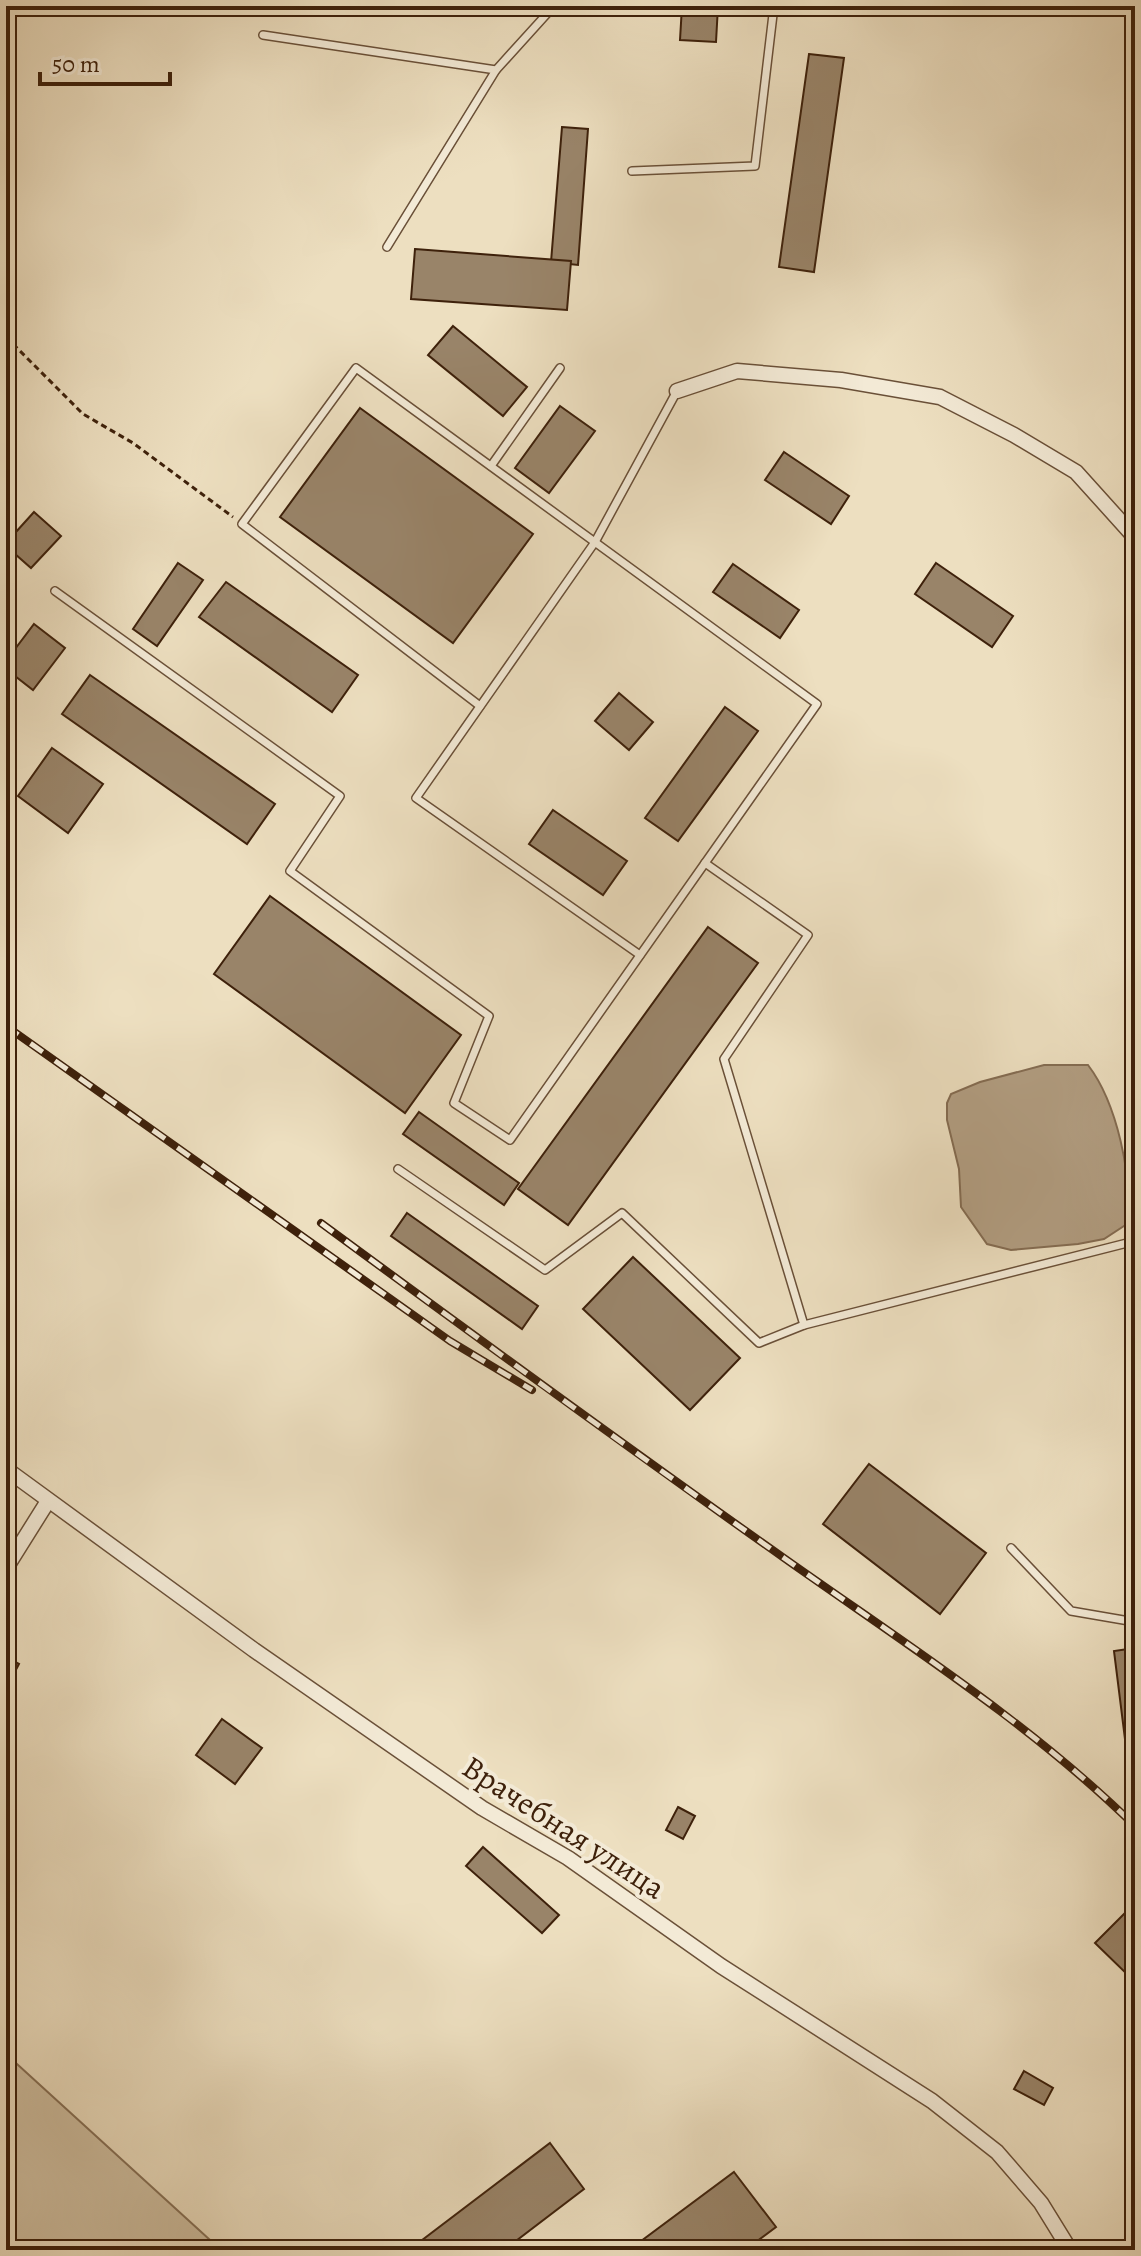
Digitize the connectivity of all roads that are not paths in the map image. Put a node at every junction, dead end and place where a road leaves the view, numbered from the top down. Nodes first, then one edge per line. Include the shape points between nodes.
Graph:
1 (554, 6) edge
2 (774, 6) edge
3 (263, 35) dead end
4 (496, 70) junction
5 (632, 171) dead end
6 (387, 247) dead end
7 (560, 368) dead end
8 (677, 391) joint
9 (491, 466) junction
10 (1135, 541) edge
11 (595, 542) junction
12 (55, 591) dead end
13 (480, 706) junction
14 (705, 863) junction
15 (640, 955) junction
16 (398, 1169) dead end
17 (1135, 1241) edge
18 (804, 1325) junction
19 (6, 1469) edge
20 (48, 1501) junction
21 (1011, 1548) dead end
22 (6, 1568) edge
23 (1135, 1622) edge
24 (1070, 2250) edge

1 - 4 lane
2 - 5 lane via 755,166
3 - 4 lane
4 - 6 lane
7 - 9 lane
8 - 10 street via 737,371 841,380 940,397 1076,472
8 - 11 lane
9 - 11 lane
9 - 13 lane via 356,368 242,524
11 - 13 lane
11 - 14 lane via 817,704
12 - 15 lane via 340,796 290,871 489,1016 454,1103 510,1140
13 - 15 lane via 416,798
14 - 15 lane
14 - 18 lane via 808,935 724,1059
16 - 18 lane via 545,1270 622,1213 759,1343
17 - 18 lane
19 - 20 street, Врачебная улица
20 - 22 street
20 - 24 street, Врачебная улица via 482,1808 568,1858 721,1966 952,2115 1021,2177
21 - 23 lane via 1071,1611

